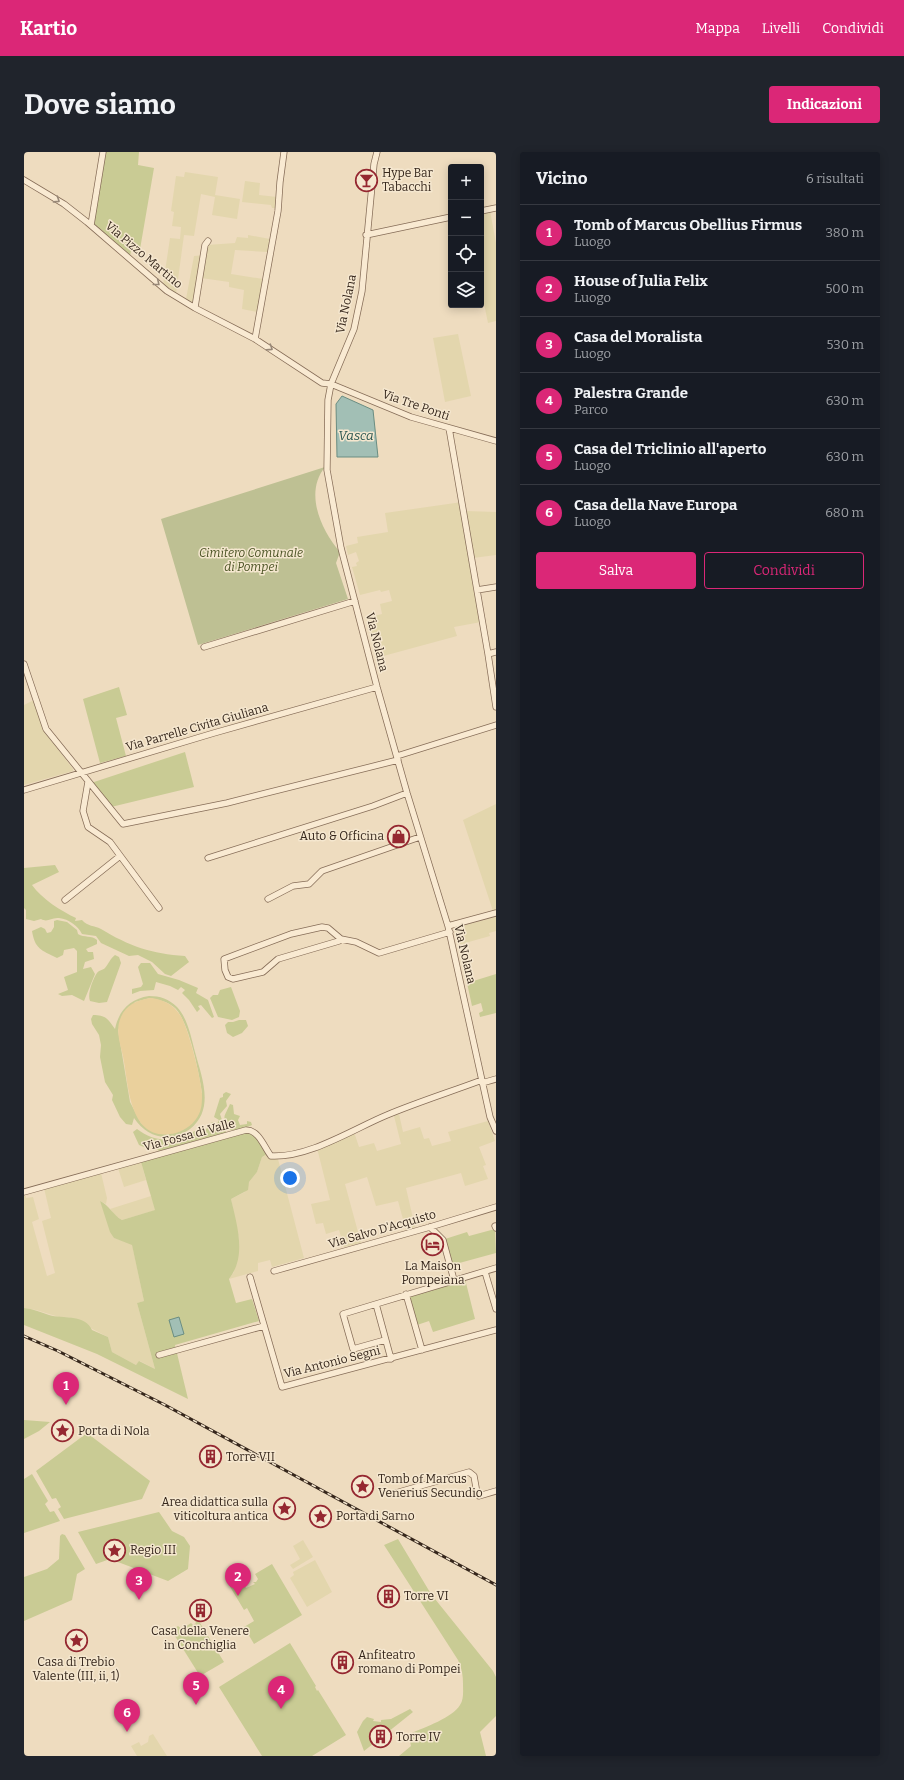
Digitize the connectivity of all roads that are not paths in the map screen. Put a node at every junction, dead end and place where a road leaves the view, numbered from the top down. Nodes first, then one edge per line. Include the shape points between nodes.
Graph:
1 (103, 152) edge
2 (284, 152) edge
3 (377, 152) edge
4 (24, 180) edge
5 (496, 208) edge
6 (484, 210) edge
7 (448, 218) edge
8 (91, 225) junction
9 (366, 236) junction
10 (208, 241) dead end
11 (195, 307) junction
12 (255, 339) junction
13 (331, 384) junction
14 (449, 428) junction
15 (496, 441) edge
16 (496, 587) edge
17 (477, 590) junction
18 (356, 601) junction
19 (204, 647) dead end
20 (496, 652) edge
21 (488, 654) junction
22 (24, 664) edge
23 (378, 687) junction
24 (496, 707) edge
25 (496, 725) edge
26 (397, 758) junction
27 (80, 773) junction
28 (88, 782) junction
29 (24, 790) edge
30 (407, 793) junction
31 (420, 837) junction
32 (120, 856) junction
33 (208, 858) dead end
34 (268, 899) dead end
35 (65, 900) dead end
36 (159, 908) dead end
37 (496, 913) edge
38 (449, 929) junction
39 (342, 939) junction
40 (496, 1079) edge
41 (482, 1082) junction
42 (496, 1131) edge
43 (24, 1192) edge
44 (496, 1207) edge
45 (430, 1227) junction
46 (496, 1268) edge
47 (274, 1271) dead end
48 (485, 1272) junction
49 (250, 1277) dead end
50 (454, 1280) junction
51 (406, 1294) junction
52 (376, 1304) junction
53 (496, 1309) edge
54 (264, 1326) junction
55 (496, 1330) edge
56 (385, 1340) junction
57 (422, 1350) junction
58 (159, 1355) dead end
59 (390, 1359) junction
60 (496, 1491) edge
61 (392, 1494) dead end

1 - 8 street
2 - 12 street via 278,212
3 - 9 street, Via Nolana
4 -> 8 street, Via Pizzo Martino via 64,204
5 - 6 street
7 - 9 street
8 -> 11 street, Via Pizzo Martino via 167,291
9 - 13 street, Via Nolana via 362,291 354,329
10 - 11 street via 205,244
11 - 12 street, Via Pizzo Martino
12 -> 13 street, Via Pizzo Martino via 322,383
13 - 14 street, Via Tre Ponti via 411,417
13 - 18 street, Via Nolana via 328,400 327,470 341,548
14 - 15 street, Via Tre Ponti
14 - 17 street
16 - 17 street
17 - 21 street
18 - 19 street
18 - 23 street, Via Nolana
20 - 21 street
21 - 24 street
22 - 27 street via 46,729
23 - 26 street, Via Nolana
23 - 27 street, Via Parrelle Civita Giuliana
25 - 26 street
26 - 28 street via 227,802 123,824
26 - 30 street, Via Nolana
27 - 28 street
27 - 29 street, Via Parrelle Civita Giuliana
28 - 32 street via 84,811 88,827 110,842
30 - 31 street, Via Nolana
30 - 33 street
31 - 34 street via 322,871 309,884 293,886
31 - 38 street, Via Nolana
32 - 35 street
32 - 36 street
37 - 38 street
38 - 39 street via 379,953 356,942
38 - 41 street, Via Nolana
39 - 39 street via 278,959 263,972 233,979 228,977 225,970 224,959 291,934 322,927 328,928
40 - 41 street
41 - 42 street, Via Nolana
41 - 43 street, Via Fossa di Valle via 387,1115 302,1151 272,1156 258,1135 246,1130
44 - 45 street, Via Salvo D'Acquisto
45 - 47 street, Via Salvo D'Acquisto
45 - 50 street via 443,1240
46 - 48 street
48 - 50 street
48 - 53 street
49 - 54 street, Via Antonio Segni
50 - 51 street
51 - 52 street
51 - 57 street
52 - 56 street
52 - 56 street via 343,1314 353,1349
54 - 58 street
54 - 59 street, Via Antonio Segni via 282,1387
55 - 57 street, Via Antonio Segni
56 - 59 street
57 - 59 street, Via Antonio Segni
60 - 61 street via 479,1496 474,1476 470,1472

